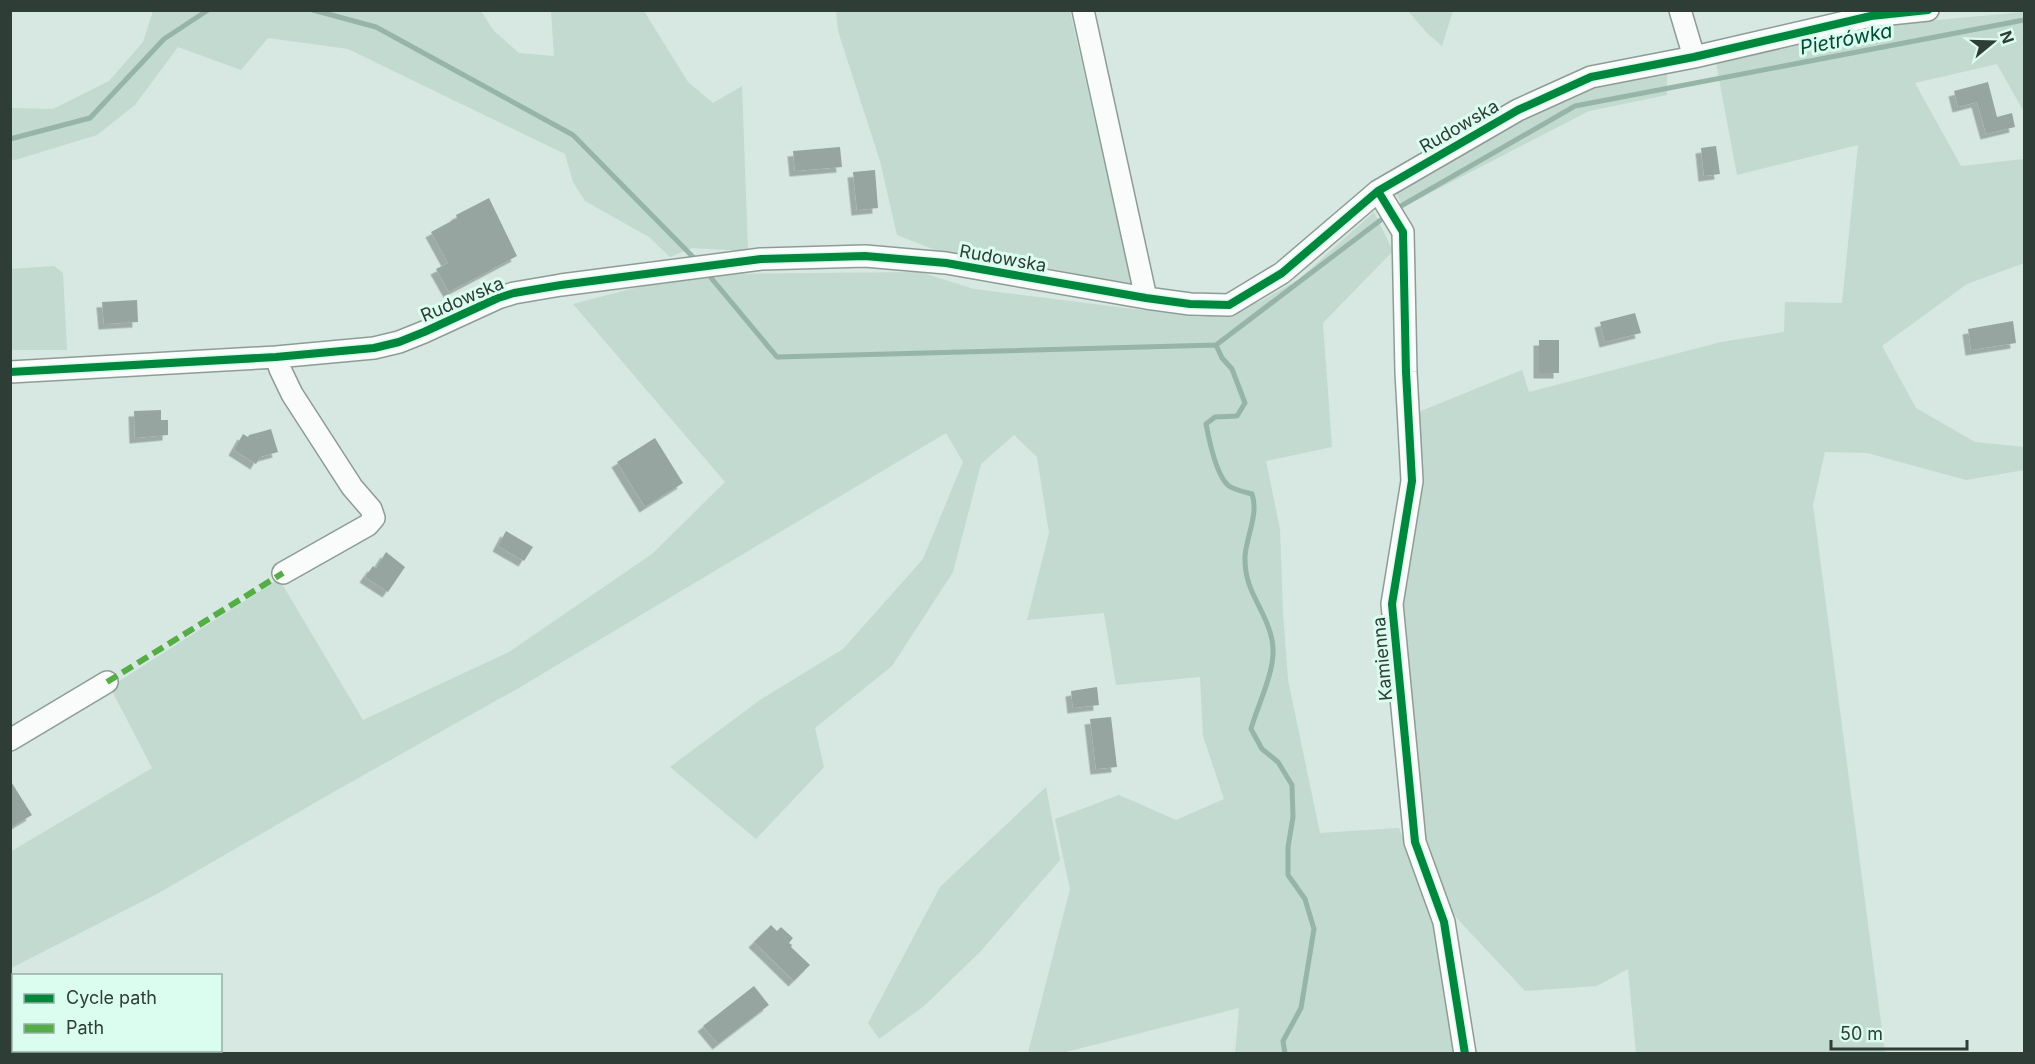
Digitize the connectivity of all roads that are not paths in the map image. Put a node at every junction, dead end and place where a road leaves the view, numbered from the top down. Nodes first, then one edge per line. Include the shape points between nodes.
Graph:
1 (1083, 10) edge
2 (1680, 10) edge
3 (1928, 10) edge
4 (1695, 57) junction
5 (1377, 191) junction
6 (1146, 298) junction
7 (276, 357) junction
8 (10, 372) edge
9 (283, 573) dead end
10 (107, 682) dead end
11 (10, 740) edge
12 (1465, 1053) edge

1 - 6 street
2 - 4 street
3 - 4 street, Rudowska via 1871,16
4 - 5 street, Rudowska via 1591,77 1518,110
5 - 6 street, Rudowska via 1282,273 1229,304
5 - 12 street, Kamienna via 1402,232 1412,481 1392,604 1415,842 1444,922
6 - 7 street, Rudowska via 946,263 865,256 761,259 514,293 399,342
7 - 8 street, Rudowska
7 - 9 street via 292,394 374,518
10 - 11 street

